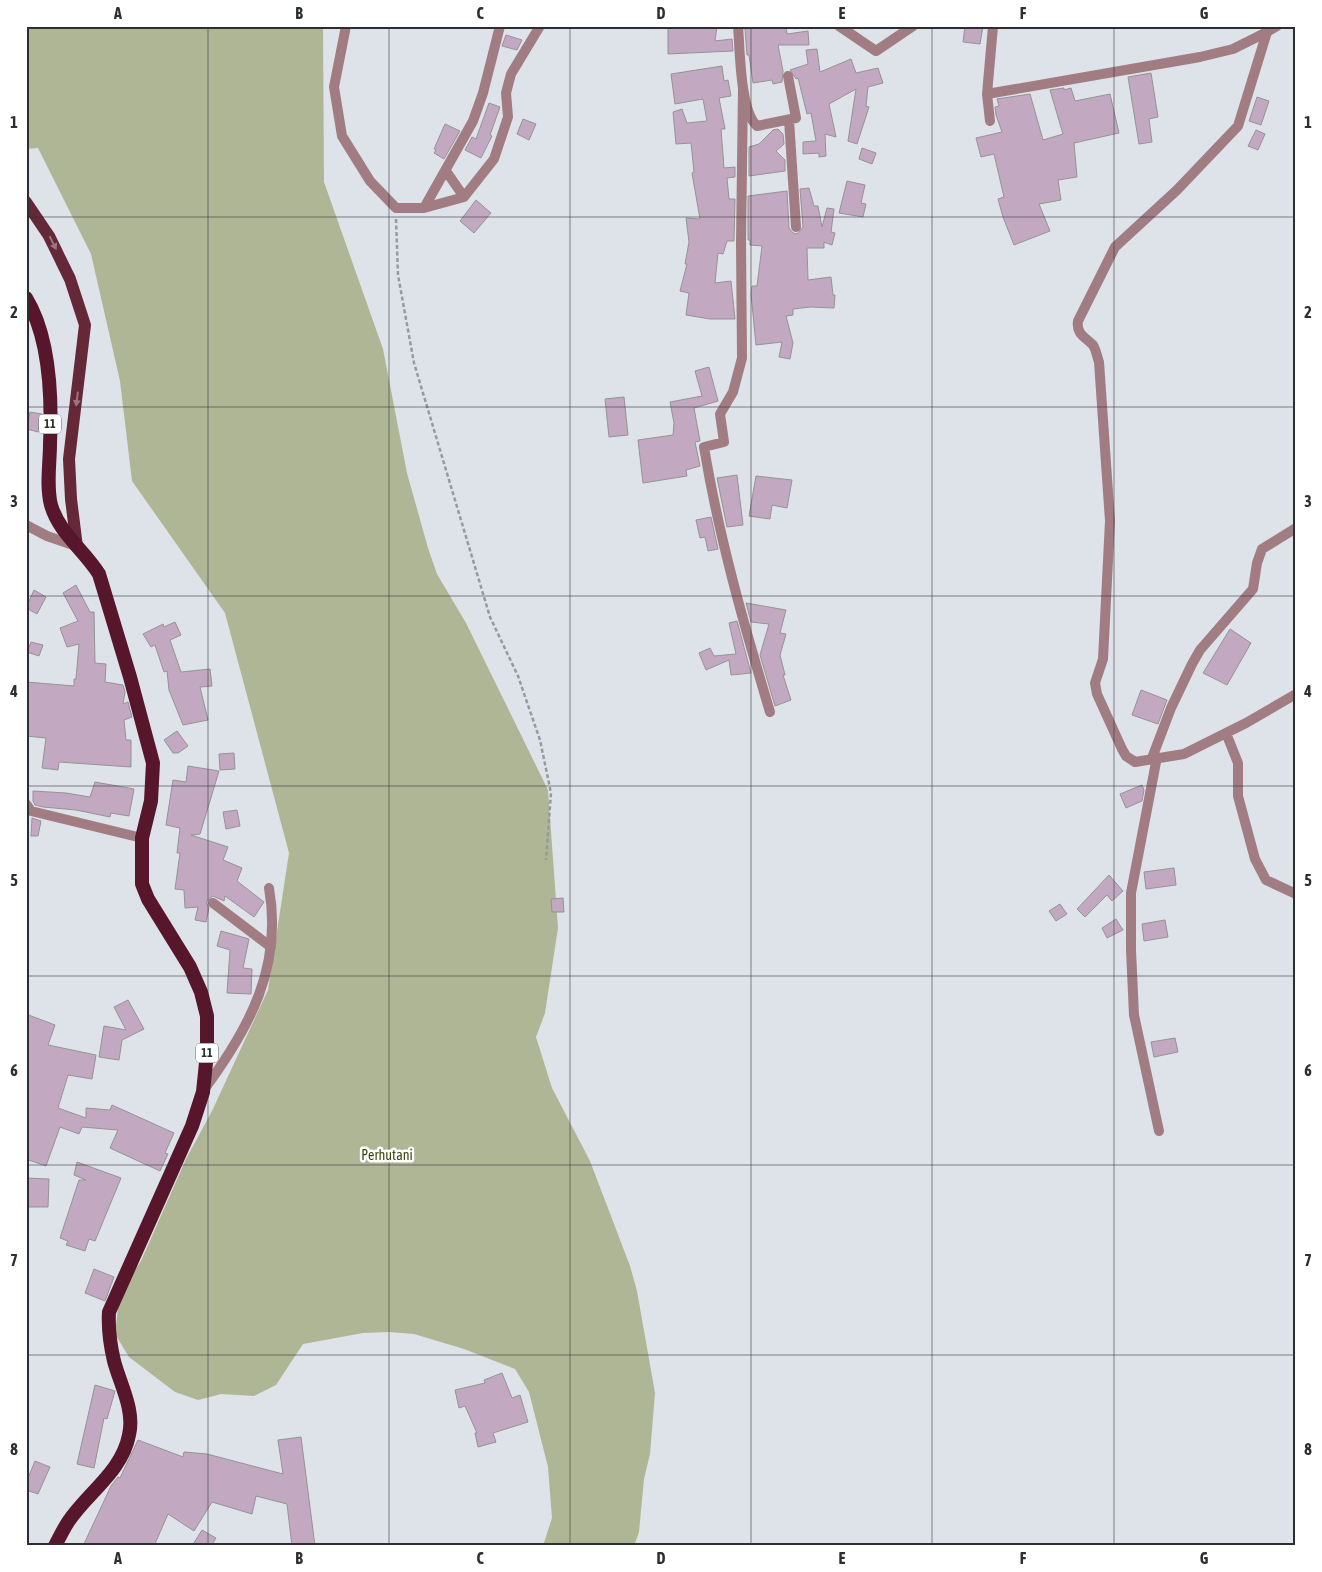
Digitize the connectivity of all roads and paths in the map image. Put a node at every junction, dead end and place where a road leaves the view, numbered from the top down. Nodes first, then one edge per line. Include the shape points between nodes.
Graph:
1 (346, 26) edge
2 (500, 26) edge
3 (540, 26) edge
4 (738, 26) edge
5 (839, 26) edge
6 (913, 26) edge
7 (994, 26) edge
8 (1278, 26) edge
9 (1267, 32) junction
10 (788, 76) dead end
11 (743, 86) junction
12 (987, 94) junction
13 (789, 120) junction
14 (990, 121) dead end
15 (446, 172) junction
16 (464, 197) junction
17 (26, 202) edge
18 (396, 208) junction
19 (424, 208) junction
20 (796, 227) dead end
21 (26, 298) edge
22 (26, 525) edge
23 (1296, 528) edge
24 (77, 546) junction
25 (1296, 694) edge
26 (770, 712) dead end
27 (1226, 733) junction
28 (1154, 758) junction
29 (26, 804) edge
30 (142, 838) junction
31 (546, 860) dead end
32 (269, 888) dead end
33 (1296, 894) edge
34 (213, 903) dead end
35 (271, 947) junction
36 (203, 1092) junction
37 (1159, 1131) dead end
38 (55, 1546) edge

1 - 18 street via 334,87 342,136 370,181
2 - 15 street via 473,121
3 - 16 street via 511,74 506,93 508,117 494,159
4 - 11 street
5 - 6 street via 876,51
7 - 12 street
8 - 9 street
9 - 12 street via 1233,49 1200,57
9 - 28 street via 1238,126 1177,190 1115,247 1078,321 1079,332 1095,349 1099,362 1110,521 1103,659 1096,678 1097,694 1126,756 1135,762
10 - 13 street via 796,118
11 - 13 street via 751,121 757,126
11 - 26 street via 742,358 733,392 720,414 724,442 704,447 714,507 740,612
12 - 14 street
13 - 20 street
15 - 16 street
15 - 19 street
16 - 19 street
17 -> 24 main road via 49,236 70,279 85,324 69,458
18 - 19 street
18 - 31 path via 398,274 414,364 490,617 518,676 540,740 551,793
21 - 24 highway, 11 via 44,344 49,390 51,504 61,526
22 - 24 street
23 - 28 street via 1262,549 1253,589 1200,650
24 - 30 highway, 11 via 99,574 153,763 151,801
25 - 27 street
27 - 28 street via 1184,754
27 - 33 street via 1238,763 1238,796 1255,859 1266,880
28 - 37 street via 1131,893 1131,950 1134,1015
29 - 30 street via 32,811
30 - 36 highway, 11 via 142,884 201,992 206,1016 207,1052
32 - 35 street via 274,915
34 - 35 street
35 - 36 street via 264,979 239,1040
36 - 38 highway, 11 via 192,1126 109,1312 114,1363 123,1386 130,1434 122,1456 68,1521

